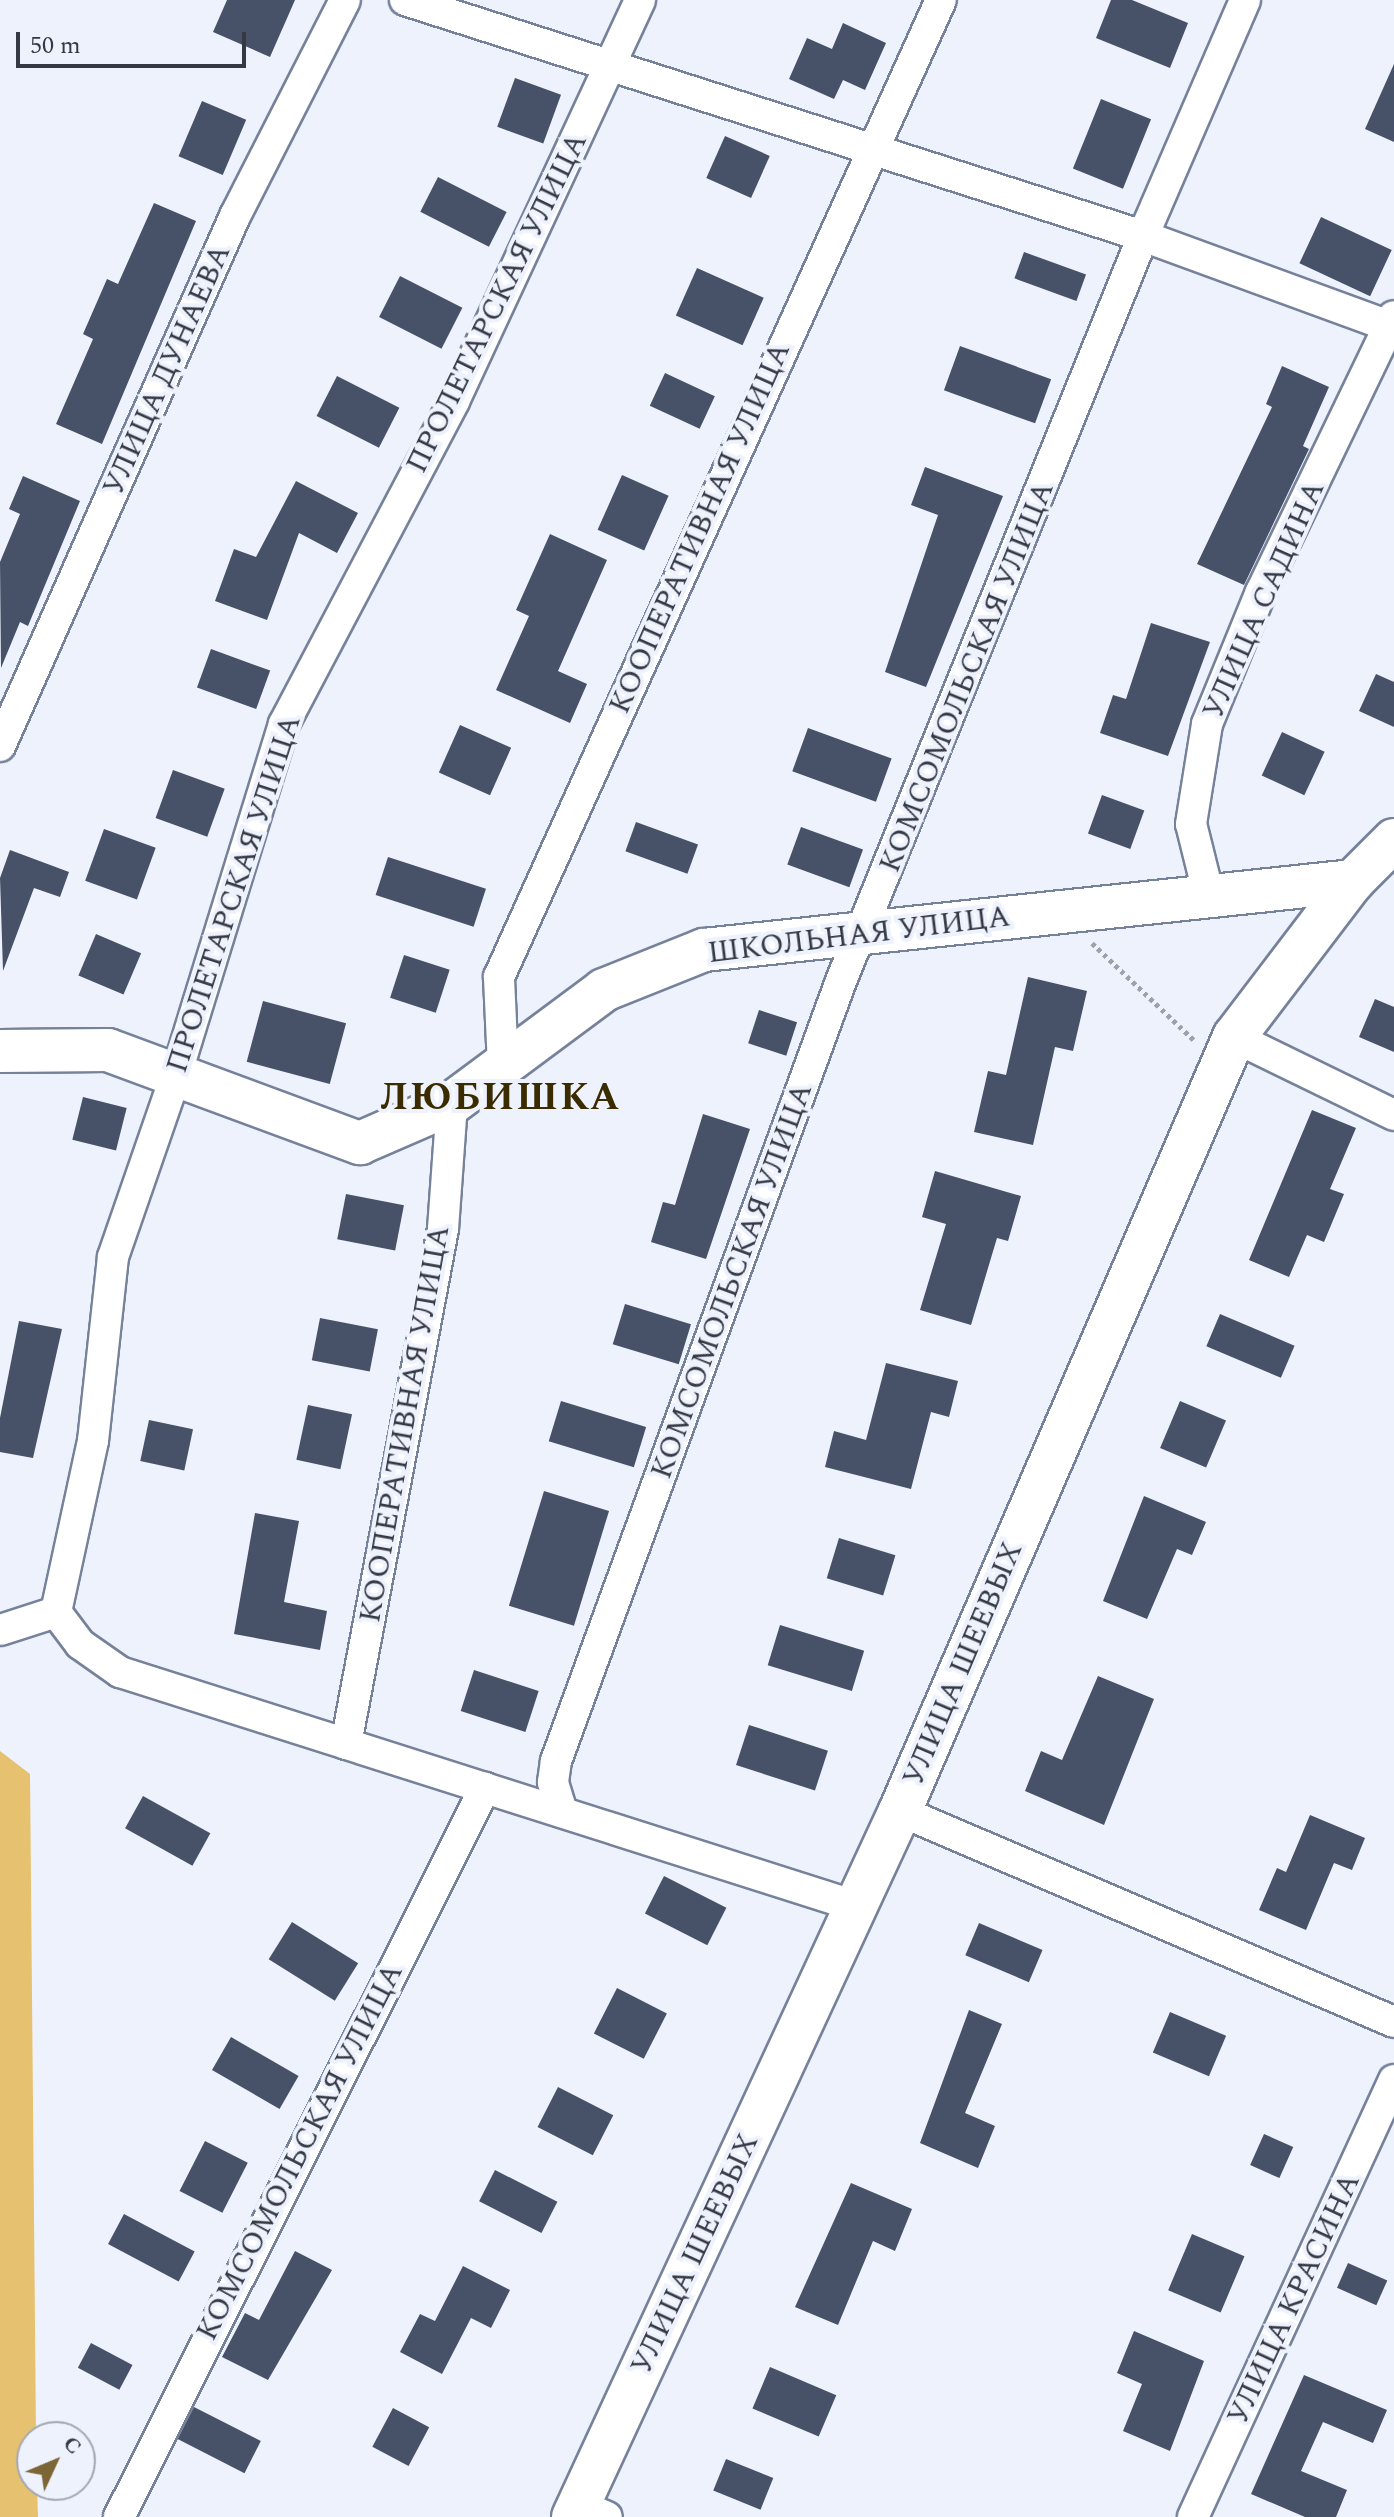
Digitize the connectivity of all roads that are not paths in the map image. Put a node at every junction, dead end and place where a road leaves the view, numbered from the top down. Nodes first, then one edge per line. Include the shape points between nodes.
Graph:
1 (345, 0) edge
2 (405, 0) edge
3 (640, 0) edge
4 (941, 0) edge
5 (1245, 0) edge
6 (609, 67) junction
7 (871, 146) junction
8 (1143, 236) junction
9 (1392, 323) edge
10 (0, 746) edge
11 (1394, 840) edge
12 (1353, 881) junction
13 (1209, 896) junction
14 (865, 932) junction
15 (0, 1051) edge
16 (1227, 1052) junction
17 (503, 1066) junction
18 (176, 1075) junction
19 (452, 1103) junction
20 (1394, 1115) edge
21 (56, 1612) junction
22 (0, 1630) edge
23 (346, 1744) junction
24 (485, 1788) junction
25 (900, 1811) junction
26 (562, 1812) junction
27 (856, 1906) junction
28 (1394, 2022) edge
29 (1394, 2080) edge
30 (586, 2513) edge
31 (119, 2517) edge
32 (1193, 2517) edge

1 - 10 street, УЛИЦА ДУНАЕВА via 235,216
2 - 6 street
3 - 6 street, ПРОЛЕТАРСКАЯ УЛИЦА
4 - 7 street, КООПЕРАТИВНАЯ УЛИЦА
5 - 8 street, КОМСОМОЛЬСКАЯ УЛИЦА
6 - 7 street
6 - 18 street, ПРОЛЕТАРСКАЯ УЛИЦА via 454,401 284,724
7 - 8 street
7 - 17 street, КООПЕРАТИВНАЯ УЛИЦА via 499,977
8 - 9 street
8 - 14 street, КОМСОМОЛЬСКАЯ УЛИЦА
9 - 13 street, УЛИЦА САДИНА via 1261,592 1207,724 1191,824
11 - 12 main road, УЛИЦА ШЕЕВЫХ
12 - 13 main road, ШКОЛЬНАЯ УЛИЦА
12 - 16 main road, УЛИЦА ШЕЕВЫХ
13 - 14 main road, ШКОЛЬНАЯ УЛИЦА
14 - 17 main road, ШКОЛЬНАЯ УЛИЦА via 704,950 604,990
14 - 26 street, КОМСОМОЛЬСКАЯ УЛИЦА via 836,996 556,1761 553,1782
15 - 18 main road, ШКОЛЬНАЯ УЛИЦА via 108,1050
16 - 20 street
16 - 25 main road, УЛИЦА ШЕЕВЫХ
17 - 19 main road, ШКОЛЬНАЯ УЛИЦА
18 - 19 main road, ШКОЛЬНАЯ УЛИЦА via 360,1143
18 - 21 street, ПРОЛЕТАРСКАЯ УЛИЦА via 113,1257 93,1441
19 - 23 street, КООПЕРАТИВНАЯ УЛИЦА via 443,1229
21 - 22 street
21 - 23 street via 80,1644 120,1672
23 - 24 street
24 - 26 street
24 - 31 street, КОМСОМОЛЬСКАЯ УЛИЦА
25 - 27 main road, УЛИЦА ШЕЕВЫХ
25 - 28 street
26 - 27 street
27 - 30 main road, УЛИЦА ШЕЕВЫХ
29 - 32 street, УЛИЦА КРАСИНА

